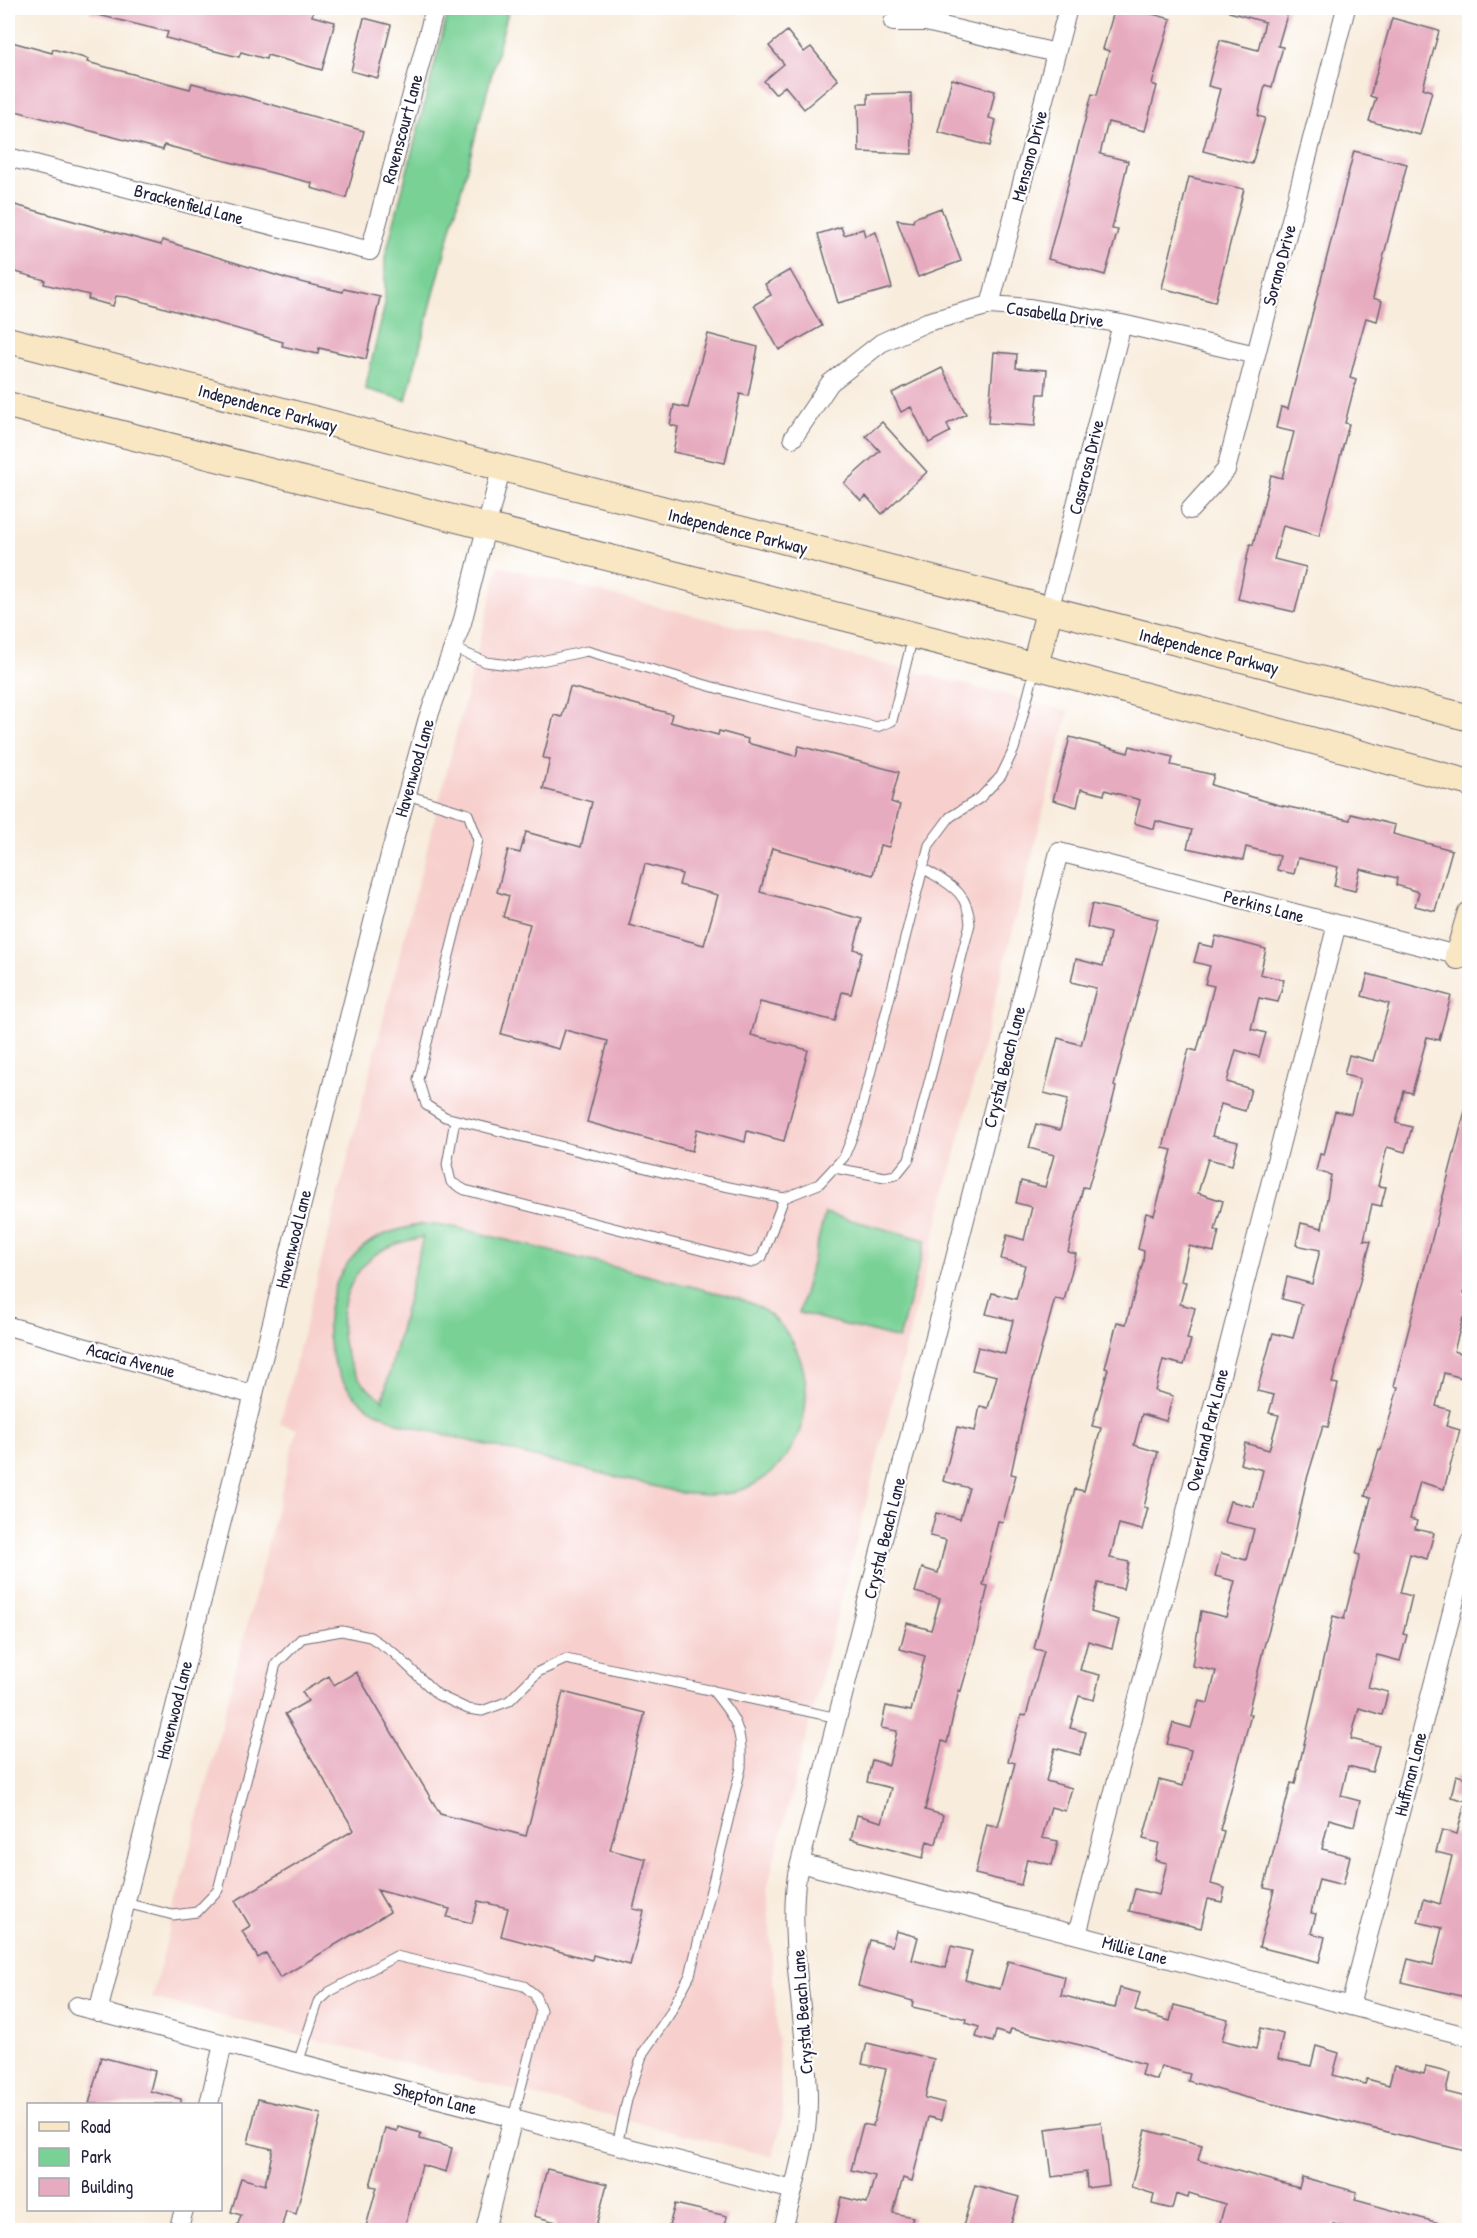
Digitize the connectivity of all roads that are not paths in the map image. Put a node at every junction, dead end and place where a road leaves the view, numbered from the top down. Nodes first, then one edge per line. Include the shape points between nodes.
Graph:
1 (435, 8) edge
2 (1068, 8) edge
3 (1346, 8) edge
4 (893, 22) dead end
5 (1056, 53) junction
6 (8, 157) edge
7 (370, 251) joint
8 (990, 305) junction
9 (1122, 324) junction
10 (8, 340) edge
11 (1256, 355) junction
12 (8, 405) edge
13 (793, 438) dead end
14 (501, 469) junction
15 (1190, 510) dead end
16 (486, 528) junction
17 (1049, 611) junction
18 (913, 636) junction
19 (453, 648) junction
20 (1035, 666) junction
21 (1470, 718) edge
22 (1470, 783) edge
23 (407, 795) junction
24 (1059, 852) joint
25 (923, 868) junction
26 (1470, 915) edge
27 (1337, 924) junction
28 (1464, 957) edge
29 (455, 1120) junction
30 (834, 1168) junction
31 (784, 1198) junction
32 (8, 1326) edge
33 (254, 1395) junction
34 (1470, 1542) edge
35 (712, 1690) junction
36 (838, 1718) junction
37 (800, 1863) junction
38 (125, 1903) junction
39 (1077, 1935) junction
40 (77, 2006) dead end
41 (1350, 2006) junction
42 (98, 2012) junction
43 (1470, 2037) edge
44 (224, 2044) junction
45 (298, 2063) junction
46 (209, 2103) edge
47 (513, 2118) junction
48 (617, 2145) junction
49 (793, 2190) junction
50 (183, 2211) edge
51 (178, 2230) edge
52 (484, 2230) edge
53 (783, 2230) edge

1 - 7 street, Ravenscourt Lane
2 - 5 street, Mensano Drive
3 - 11 street, Sorano Drive
4 - 5 street via 926,22
5 - 8 street, Mensano Drive
6 - 7 street, Brackenfield Lane
8 - 9 street, Casabella Drive
8 - 13 street, Casabella Drive via 927,322 881,343 830,383
9 - 11 street, Casabella Drive
9 - 17 street, Casarosa Drive
10 - 14 main road, Independence Parkway
11 - 15 street, Sorano Drive via 1226,470
12 - 16 main road
14 - 16 street, Havenwood Lane
14 - 17 main road, Independence Parkway
16 - 18 main road
16 - 19 street, Havenwood Lane
17 - 20 main road
17 - 21 main road, Independence Parkway
18 - 19 lane via 892,721 876,727 748,697 587,651 518,666 486,662
18 - 20 main road
19 - 23 street, Havenwood Lane
20 - 22 main road
20 - 25 lane via 1014,749 1001,776 980,798 938,829 928,845
23 - 29 lane via 468,814 478,840 418,1078 426,1105
23 - 33 street, Havenwood Lane
24 - 27 street, Perkins Lane
24 - 36 street, Crystal Beach Lane
25 - 30 lane via 857,1125 844,1157
25 - 30 lane via 966,900 970,924 909,1159 896,1175 885,1177
26 - 28 main road
27 - 28 street, Perkins Lane
27 - 39 street, Overland Park Lane
29 - 31 lane via 689,1179
29 - 31 lane via 447,1165 451,1182 465,1190 751,1263 762,1257
30 - 31 lane via 819,1184
32 - 33 street, Acacia Avenue
33 - 38 street, Havenwood Lane
34 - 41 street, Huffman Lane
35 - 36 lane
35 - 38 lane via 566,1659 538,1672 509,1701 482,1712 438,1695 394,1653 370,1637 342,1631 302,1638 276,1665 218,1890 196,1912 173,1915
35 - 48 lane via 735,1719 742,1741 741,1768 690,1975 643,2053
36 - 37 street, Crystal Beach Lane
37 - 39 street, Millie Lane
37 - 49 street, Crystal Beach Lane via 795,1911 808,2103
38 - 42 street, Havenwood Lane
39 - 41 street, Millie Lane
40 - 42 street, Shepton Lane
41 - 43 street, Millie Lane
42 - 44 street, Shepton Lane
44 - 45 street, Shepton Lane
44 - 46 street
45 - 47 street, Shepton Lane
45 - 47 lane via 318,2002 329,1992 396,1956 524,1986 535,1995 541,2010
47 - 48 street, Shepton Lane
47 - 52 street
48 - 49 street, Shepton Lane
49 - 53 street, Crystal Beach Lane
50 - 51 street

